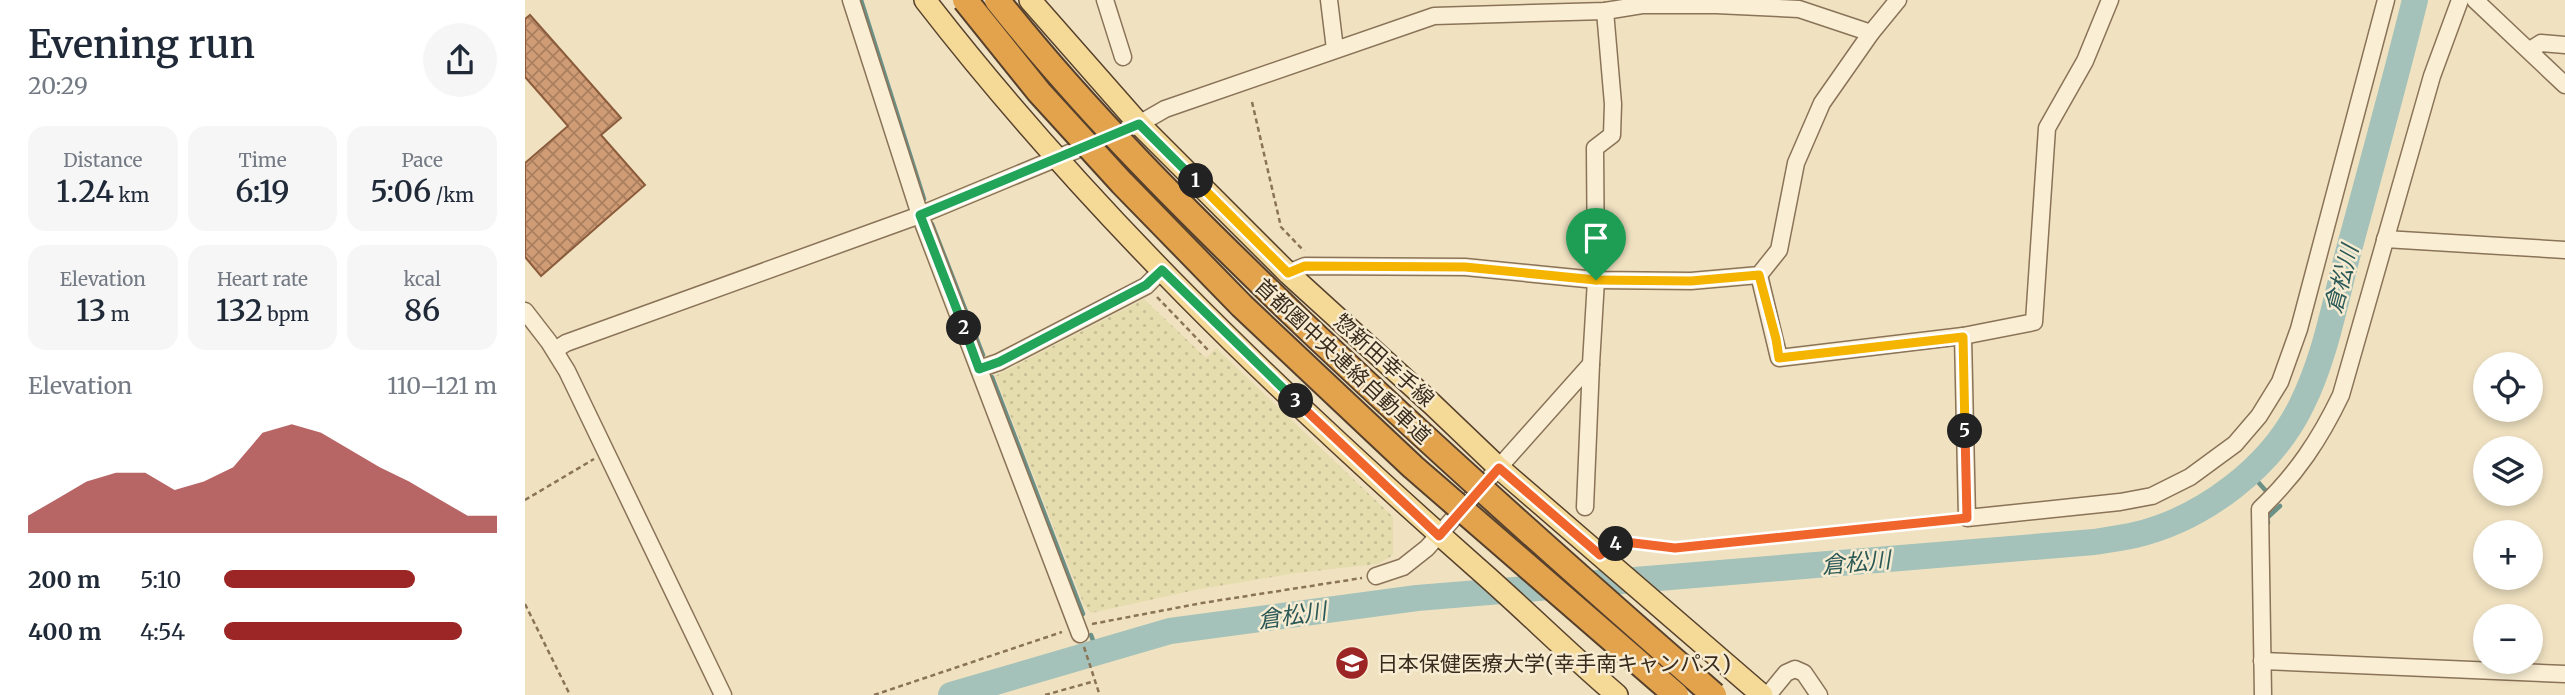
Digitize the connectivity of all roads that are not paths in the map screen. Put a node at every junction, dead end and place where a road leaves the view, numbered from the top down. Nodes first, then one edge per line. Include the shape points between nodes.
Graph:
1 (851, 0) edge
2 (925, 0) edge
3 (965, 0) edge
4 (997, 0) edge
5 (1030, 0) edge
6 (1105, 0) edge
7 (1329, 0) edge
8 (1898, 0) edge
9 (2110, 0) edge
10 (2386, 0) edge
11 (2460, 0) edge
12 (2475, 0) edge
13 (1605, 11) junction
14 (1871, 33) junction
15 (2565, 45) edge
16 (1335, 49) junction
17 (2530, 50) junction
18 (1123, 57) dead end
19 (2565, 85) edge
20 (1139, 124) junction
21 (1057, 158) junction
22 (920, 215) junction
23 (2385, 239) junction
24 (2565, 250) edge
25 (1162, 270) junction
26 (1288, 273) junction
27 (1759, 275) junction
28 (1596, 280) junction
29 (525, 311) edge
30 (1963, 337) junction
31 (555, 350) junction
32 (1591, 364) junction
33 (979, 369) junction
34 (1499, 468) junction
35 (1585, 507) dead end
36 (1439, 536) junction
37 (1375, 576) road end
38 (1079, 630) road end
39 (2262, 661) junction
40 (2565, 674) edge
41 (1602, 687) edge
42 (723, 695) edge
43 (1617, 695) edge
44 (1676, 695) edge
45 (1714, 695) edge
46 (1762, 695) edge
47 (1768, 695) edge
48 (1819, 695) edge
49 (2263, 695) edge

1 - 22 street
2 - 21 main road
3 - 44 highway, 首都圏中央連絡自動車道, bridge via 1048,102 1242,306 1413,467
4 - 45 highway, 首都圏中央連絡自動車道, bridge via 1144,167 1248,271 1471,481
5 - 20 main road, 惣新田幸手線
6 - 18 street
7 - 16 street
8 - 14 street
9 - 30 street via 2085,61 2047,128 2034,322
10 - 30 street via 2299,329 2280,382 2235,444 2190,477 2152,496 1967,518
11 - 23 street
12 - 17 street
13 - 14 street via 1642,5 1799,9
13 - 16 street via 1434,16
13 - 28 street via 1612,135 1595,148
14 - 27 street via 1822,103 1796,163 1779,250
15 - 17 street via 2541,43
16 - 20 street via 1165,109
17 - 19 street
20 - 21 street
20 - 26 main road, 惣新田幸手線
21 - 22 street
21 - 25 main road
22 - 31 street
22 - 33 street
23 - 24 street
23 - 39 street via 2341,395 2304,461 2260,509
25 - 33 street via 1146,285
25 - 36 main road
26 - 28 street via 1305,266 1465,267
26 - 34 main road, 惣新田幸手線
27 - 28 street via 1691,281
27 - 30 street via 1779,358
28 - 32 street
29 - 31 street
31 - 42 street
32 - 34 street
32 - 35 street
33 - 38 street
34 - 36 street
34 - 46 main road, 惣新田幸手線
36 - 37 street via 1403,567
36 - 41 main road
39 - 40 street
39 - 49 street
41 - 43 main road
47 - 48 street via 1795,669 1804,673

